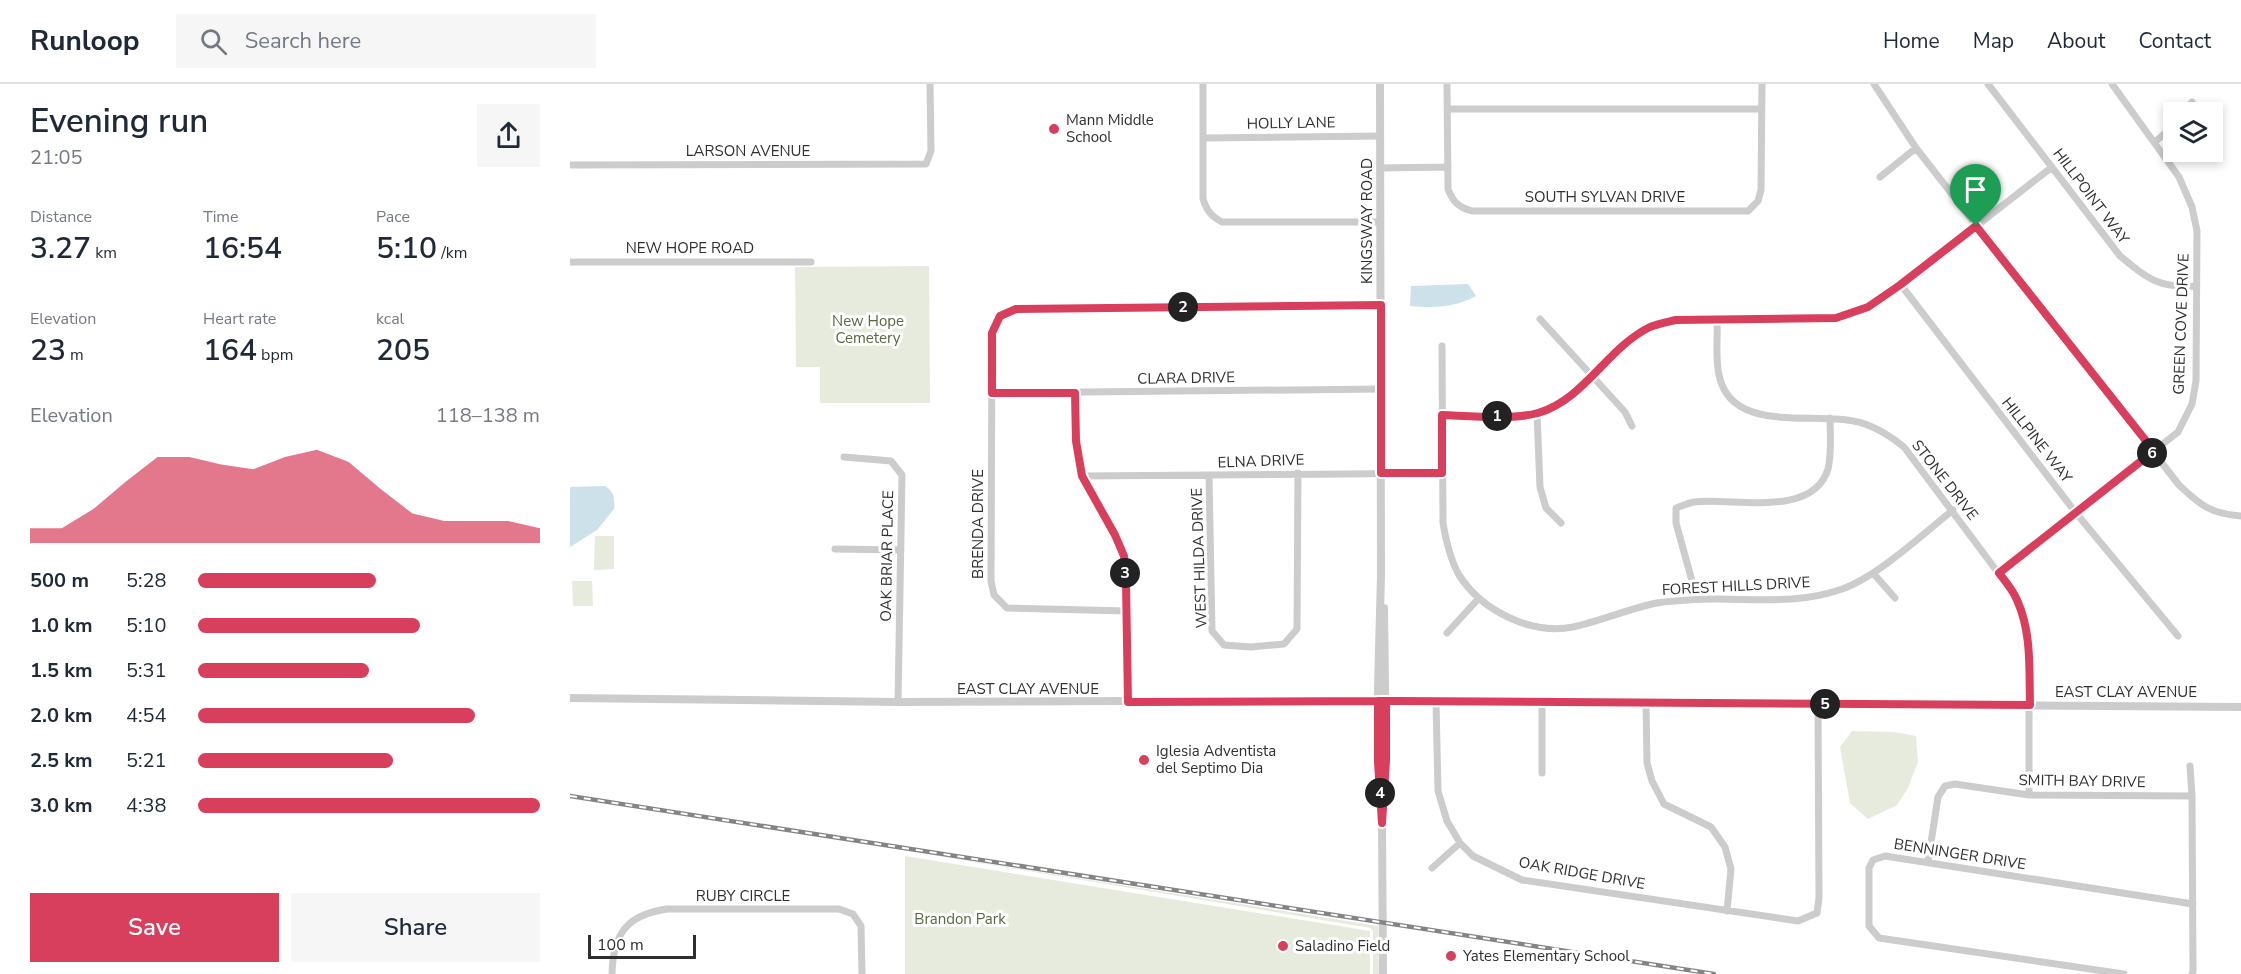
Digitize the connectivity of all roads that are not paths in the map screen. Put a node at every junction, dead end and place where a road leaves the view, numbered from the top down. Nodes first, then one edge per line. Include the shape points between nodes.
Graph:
1 (930, 84) edge
2 (1203, 84) edge
3 (1380, 84) edge
4 (1447, 84) edge
5 (1762, 84) edge
6 (1874, 84) edge
7 (1988, 84) edge
8 (2112, 84) edge
9 (1447, 109) junction
10 (1762, 110) junction
11 (2163, 134) edge
12 (1380, 136) junction
13 (1203, 138) junction
14 (2155, 141) junction
15 (1916, 148) junction
16 (570, 165) edge
17 (1448, 167) junction
18 (2052, 167) junction
19 (1380, 168) junction
20 (1880, 177) dead end
21 (1380, 222) junction
22 (1976, 226) junction
23 (570, 262) edge
24 (811, 262) dead end
25 (1900, 285) junction
26 (2196, 286) junction
27 (1381, 305) junction
28 (1540, 319) dead end
29 (1717, 320) junction
30 (1442, 346) dead end
31 (1593, 376) junction
32 (1381, 389) junction
33 (992, 393) junction
34 (1075, 393) junction
35 (1537, 413) junction
36 (1442, 415) junction
37 (1830, 417) junction
38 (1632, 426) dead end
39 (2154, 451) junction
40 (844, 457) dead end
41 (1298, 473) junction
42 (1381, 473) junction
43 (1442, 473) junction
44 (1082, 476) junction
45 (1209, 476) junction
46 (1953, 510) junction
47 (2076, 513) junction
48 (2241, 516) edge
49 (1562, 523) dead end
50 (834, 549) dead end
51 (901, 550) junction
52 (1873, 573) junction
53 (1999, 573) junction
54 (1479, 598) junction
55 (1895, 598) dead end
56 (1697, 600) junction
57 (1126, 611) junction
58 (1447, 633) dead end
59 (2178, 636) dead end
60 (570, 698) edge
61 (1382, 701) junction
62 (1436, 701) junction
63 (898, 702) junction
64 (1128, 702) junction
65 (1542, 702) junction
66 (1646, 702) junction
67 (1818, 704) junction
68 (2030, 705) junction
69 (2241, 707) edge
70 (2190, 766) dead end
71 (1542, 773) dead end
72 (2029, 795) junction
73 (2192, 796) junction
74 (1460, 843) junction
75 (1928, 862) junction
76 (1432, 868) dead end
77 (2193, 904) junction
78 (1727, 910) junction
79 (612, 974) edge
80 (862, 974) edge
81 (1383, 974) edge
82 (2124, 974) edge
83 (2192, 974) edge

1 - 16 street, LARSON AVENUE via 931,151 926,164
2 - 13 street
3 - 12 street, KINGSWAY ROAD
4 - 9 street
5 - 10 street
6 - 15 street
7 - 18 street, HILLPOINT WAY
8 - 14 street, GREEN COVE DRIVE
9 - 10 street
9 - 17 street
10 - 17 street, SOUTH SYLVAN DRIVE via 1761,190 1758,201 1748,211 1472,211 1452,200
11 - 14 street
12 - 13 street, HOLLY LANE
12 - 19 street, KINGSWAY ROAD
13 - 21 street via 1203,199 1207,211 1222,222
14 - 26 street, GREEN COVE DRIVE via 2180,177 2192,207 2197,231
15 - 20 street
15 - 22 street
17 - 19 street
18 - 22 street
18 - 26 street, HILLPOINT WAY via 2120,256 2138,271 2164,285
19 - 21 street, KINGSWAY ROAD
21 - 27 street, KINGSWAY ROAD
22 - 25 street
22 - 39 street
23 - 24 street, NEW HOPE ROAD
25 - 29 street via 1868,307 1836,318
25 - 47 street, HILLPINE WAY
26 - 39 street, GREEN COVE DRIVE via 2196,381 2192,404 2178,432
27 - 32 street, KINGSWAY ROAD
27 - 33 street, BRENDA DRIVE via 1016,309 1000,316 992,333
28 - 31 street
29 - 31 street via 1676,320 1651,327 1631,339
29 - 37 street, STONE DRIVE via 1719,376 1728,395 1743,409 1763,416
30 - 36 street, FOREST HILLS DRIVE
31 - 35 street via 1566,400
31 - 38 street via 1625,412
32 - 34 street, CLARA DRIVE
32 - 42 street, KINGSWAY ROAD
33 - 34 street, CLARA DRIVE
33 - 57 street, BRENDA DRIVE via 994,595 1007,608
34 - 44 street via 1076,441
35 - 36 street
35 - 49 street via 1540,487 1546,508
36 - 43 street, FOREST HILLS DRIVE
37 - 46 street, STONE DRIVE via 1865,424 1896,440
37 - 56 street via 1828,468 1821,483 1807,495 1776,503 1692,502 1676,508 1676,523
39 - 47 street, GREEN COVE DRIVE
39 - 48 street via 2199,504 2225,515
40 - 51 street, OAK BRIAR PLACE via 891,461 902,475
41 - 42 street, ELNA DRIVE
41 - 45 street, ELNA DRIVE
41 - 45 street, WEST HILDA DRIVE via 1297,629 1284,644 1251,647 1224,645 1212,631
42 - 43 street, ELNA DRIVE
42 - 61 street, KINGSWAY ROAD via 1385,627
43 - 54 street, FOREST HILLS DRIVE via 1448,550 1460,575
44 - 45 street, ELNA DRIVE
44 - 57 street via 1124,556
46 - 52 street, FOREST HILLS DRIVE
46 - 53 street, STONE DRIVE
47 - 53 street, GREEN COVE DRIVE
47 - 59 street, HILLPINE WAY
50 - 51 street
51 - 63 street, OAK BRIAR PLACE
52 - 55 street
52 - 56 street, FOREST HILLS DRIVE via 1844,589 1808,598
53 - 68 street, STONE DRIVE via 2017,598 2026,624
54 - 56 street, FOREST HILLS DRIVE via 1507,617 1540,627 1572,627 1654,603
54 - 58 street
57 - 64 street
60 - 63 street, EAST CLAY AVENUE
61 - 62 street, EAST CLAY AVENUE
61 - 64 street, EAST CLAY AVENUE
61 - 81 street, KINGSWAY ROAD via 1386,761 1382,823
62 - 65 street, EAST CLAY AVENUE
62 - 74 street, OAK RIDGE DRIVE via 1438,791 1447,821
63 - 64 street, EAST CLAY AVENUE
65 - 66 street, EAST CLAY AVENUE
65 - 71 street
66 - 67 street, EAST CLAY AVENUE
66 - 78 street via 1647,763 1652,781 1664,804 1710,827 1725,847 1731,869
67 - 68 street, EAST CLAY AVENUE
67 - 78 street, OAK RIDGE DRIVE via 1817,913 1798,921
68 - 69 street, EAST CLAY AVENUE
68 - 72 street, STONE DRIVE
70 - 73 street
72 - 73 street, SMITH BAY DRIVE
72 - 75 street, SMITH BAY DRIVE via 1955,784 1945,786 1938,796
73 - 77 street
74 - 76 street
74 - 78 street, OAK RIDGE DRIVE via 1473,856 1522,880
75 - 77 street, BENNINGER DRIVE
75 - 82 street, BENNINGER DRIVE via 1885,856 1873,860 1869,868 1869,926 1879,938
77 - 83 street
79 - 80 street, RUBY CIRCLE via 617,941 629,923 647,912 667,909 839,909 853,914 861,926

